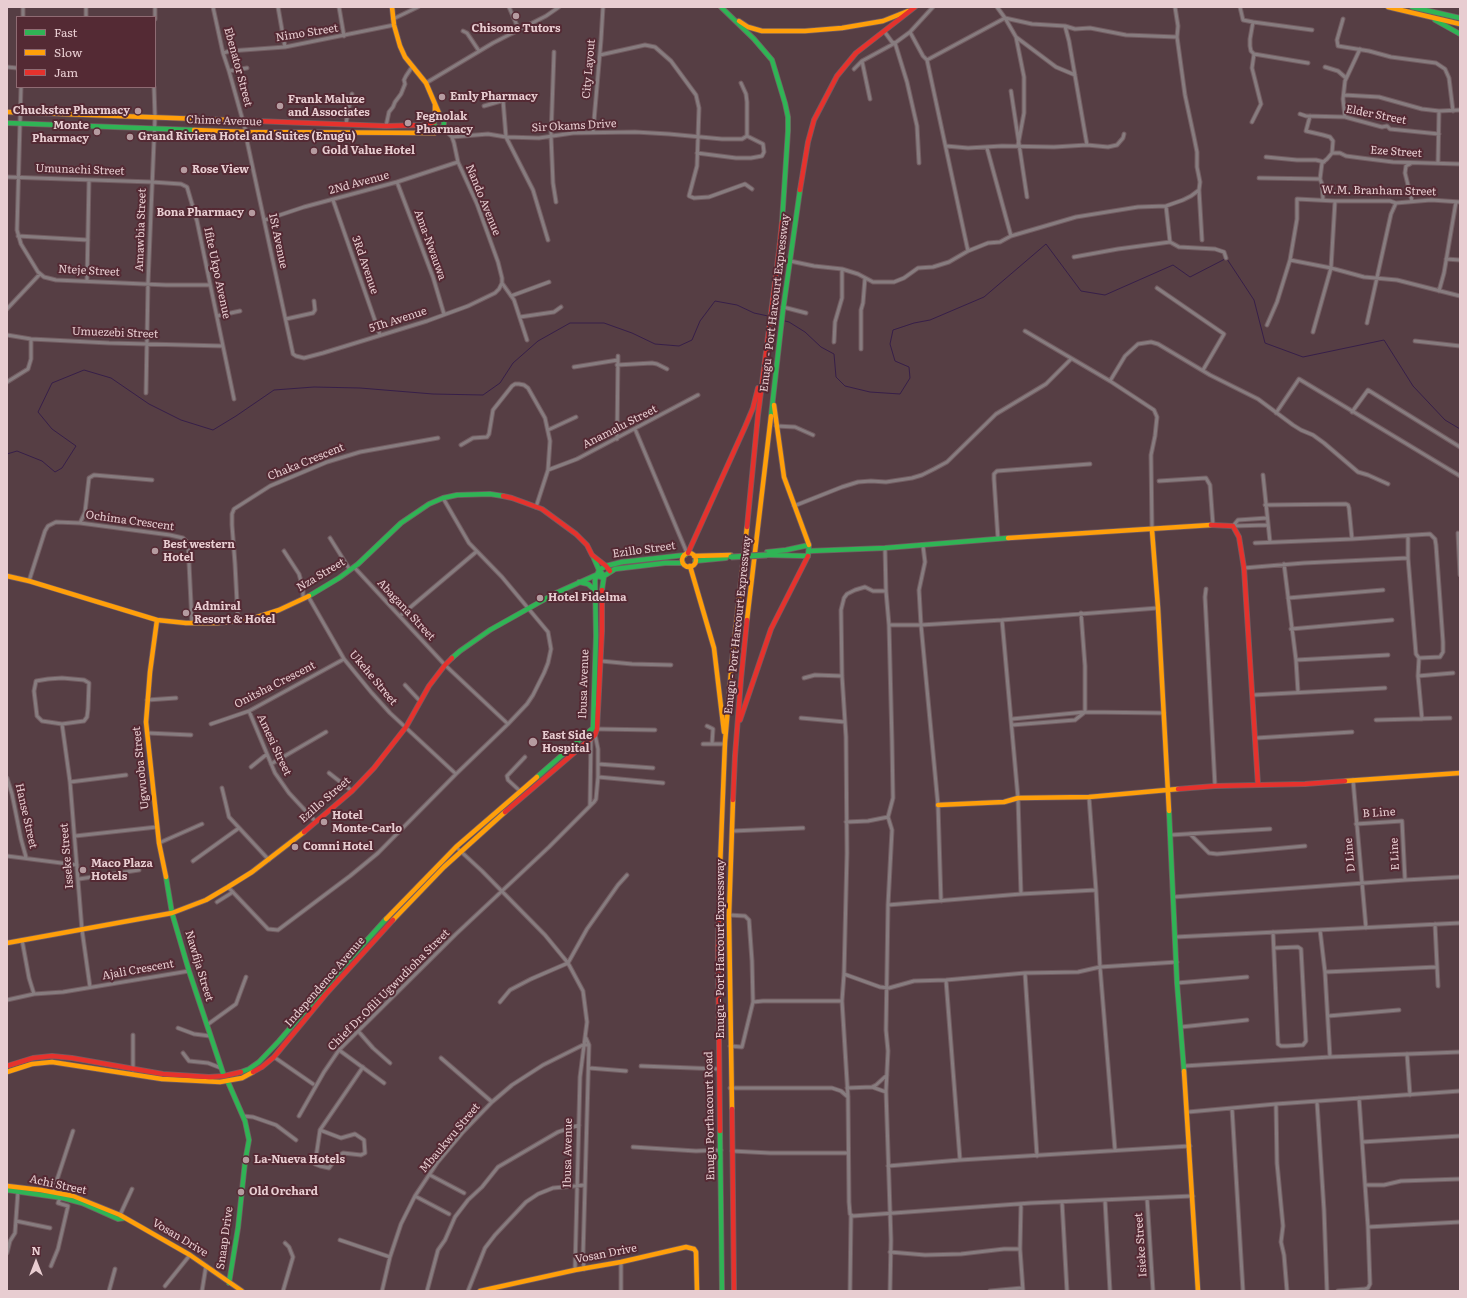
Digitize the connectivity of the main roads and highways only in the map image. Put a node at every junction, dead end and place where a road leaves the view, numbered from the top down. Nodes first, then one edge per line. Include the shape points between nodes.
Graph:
1 (392, 7) edge
2 (721, 7) edge
3 (915, 7) edge
4 (1388, 7) edge
5 (1412, 7) edge
6 (730, 16) junction
7 (1430, 17) junction
8 (1460, 18) edge
9 (1460, 24) edge
10 (1460, 34) edge
11 (435, 103) junction
12 (7, 112) edge
13 (441, 118) junction
14 (435, 121) junction
15 (7, 123) edge
16 (440, 128) junction
17 (763, 374) junction
18 (772, 399) junction
19 (1152, 530) junction
20 (808, 551) junction
21 (592, 554) junction
22 (687, 554) junction
23 (767, 554) junction
24 (695, 559) junction
25 (683, 563) junction
26 (606, 566) junction
27 (690, 566) junction
28 (599, 570) junction
29 (610, 571) junction
30 (596, 575) junction
31 (7, 576) edge
32 (604, 577) junction
33 (579, 582) junction
34 (595, 590) junction
35 (157, 620) junction
36 (737, 730) junction
37 (593, 732) junction
38 (725, 743) junction
39 (1460, 773) edge
40 (1258, 785) junction
41 (1169, 791) junction
42 (514, 800) junction
43 (938, 805) road end
44 (172, 913) junction
45 (7, 942) edge
46 (52, 1056) junction
47 (72, 1058) junction
48 (52, 1062) junction
49 (22, 1064) junction
50 (72, 1064) junction
51 (7, 1066) edge
52 (7, 1072) edge
53 (140, 1074) junction
54 (224, 1076) junction
55 (228, 1082) junction
56 (7, 1186) edge
57 (18, 1189) junction
58 (7, 1190) edge
59 (125, 1218) junction
60 (229, 1282) junction
61 (242, 1291) edge
62 (480, 1291) edge
63 (697, 1291) edge
64 (722, 1291) edge
65 (734, 1291) edge
66 (1198, 1291) edge

1 - 11 main road via 400,46 412,67 426,83
2 - 6 main road, Enugu Porthacourt Road
3 - 6 main road via 889,19 866,24 781,32 752,28
3 - 18 main road, Enugu - Port Harcourt Expressway via 847,62 814,120 800,186
4 - 7 main road
5 - 8 main road
6 - 17 main road, Enugu Porthacourt Road via 772,60 788,117 786,181
7 - 9 main road
7 - 10 main road
11 - 13 main road
11 - 14 main road
12 - 14 main road, Chime Avenue via 386,126 423,125
13 - 14 main road, Chime Avenue
13 - 16 main road via 444,124
14 - 16 main road via 435,127
15 - 16 main road, Chime Avenue via 246,132 435,133
17 - 22 main road via 745,427
17 - 38 main road, Enugu Porthacourt Road
18 - 20 main road via 784,477
18 - 36 main road, Enugu - Port Harcourt Expressway
19 - 20 main road via 923,546
19 - 40 main road via 1232,526 1239,537 1244,568
19 - 41 main road
20 - 23 main road
20 - 23 main road via 786,550
20 - 36 main road via 772,629
21 - 26 main road, Nza Street
21 - 28 main road
21 - 35 main road, Nza Street via 576,534 536,507 512,498 490,494 466,494 443,498 429,504 401,523 352,569 306,597 269,614 218,623
22 - 24 main road
22 - 25 main road via 682,558
22 - 26 main road, Ezillo Street
23 - 24 main road, bridge
24 - 27 main road
25 - 27 main road
25 - 29 main road, Ezillo Street
26 - 28 main road, Ibusa Avenue
26 - 29 main road, Nza Street
27 - 38 main road via 714,648
28 - 30 main road, Ibusa Avenue
28 - 32 main road
29 - 32 main road, Ezillo Street
30 - 32 main road
30 - 33 main road, Ezillo Street
30 - 34 main road, Ibusa Avenue
31 - 35 main road, Nza Street
32 - 37 main road, Ibusa Avenue via 601,661
33 - 34 main road via 588,584
33 - 44 main road, Ezillo Street via 476,639 460,651 429,686 406,727 352,791 268,860 206,900
34 - 37 main road, Ibusa Avenue
35 - 44 main road, Ugwuoba Street via 147,700 147,734 159,843
36 - 65 main road, Enugu - Port Harcourt Expressway via 730,915
37 - 42 main road, Independence Avenue
37 - 42 main road, Independence Avenue via 520,791
38 - 64 main road, Enugu Porthacourt Road via 719,896
39 - 40 main road
40 - 41 main road
41 - 43 main road via 1089,797 1018,798 1004,802
41 - 66 main road via 1177,983 1188,1112
42 - 54 main road, Independence Avenue via 456,847 400,904 265,1058 244,1071
42 - 55 main road, Independence Avenue via 444,867 374,940 274,1057 256,1071
44 - 45 main road, Ezillo Street
44 - 54 main road, Nawfija Street
46 - 47 main road, Independence Avenue
46 - 48 main road
46 - 49 main road, Independence Avenue
47 - 50 main road
47 - 53 main road, Independence Avenue via 133,1070
48 - 49 main road, Independence Avenue
48 - 50 main road, Independence Avenue
49 - 51 main road, Independence Avenue
49 - 52 main road, Independence Avenue
50 - 53 main road, Independence Avenue
53 - 54 main road, Independence Avenue
53 - 55 main road, Independence Avenue via 182,1081
55 - 60 main road, Snaap Drive via 243,1116 249,1140
56 - 57 main road, Achi Street
57 - 58 main road, Achi Street
57 - 59 main road, Achi Street via 82,1203 118,1219
57 - 59 main road, Achi Street via 53,1192 83,1199
59 - 60 main road, Vosan Drive via 190,1255
60 - 61 main road, Vosan Drive
62 - 63 main road, Vosan Drive via 690,1247 694,1249 696,1256

